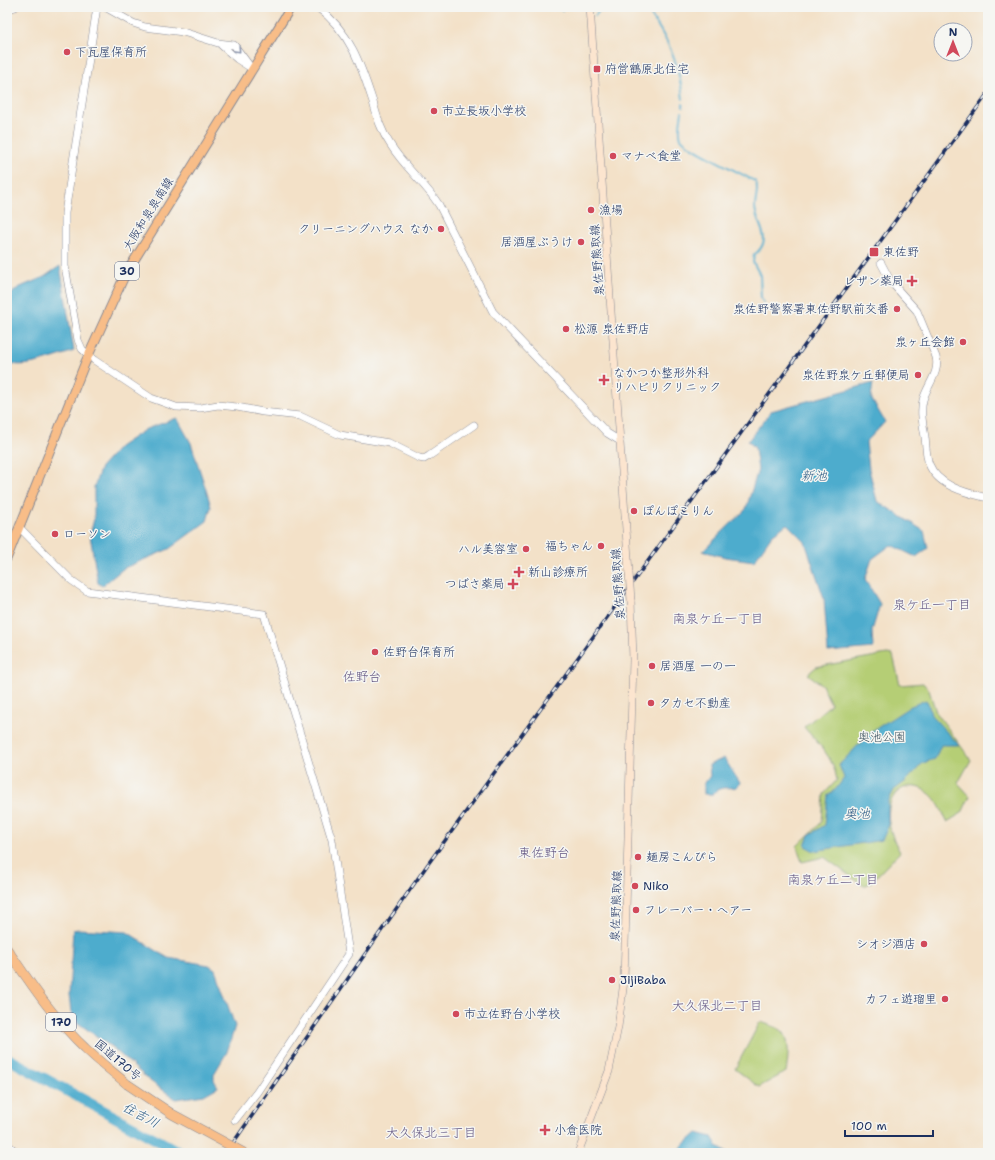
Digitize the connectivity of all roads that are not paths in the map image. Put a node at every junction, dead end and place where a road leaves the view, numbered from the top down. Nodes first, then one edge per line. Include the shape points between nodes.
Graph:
1 (15, 7) edge
2 (97, 7) edge
3 (105, 7) edge
4 (291, 7) edge
5 (317, 7) edge
6 (590, 7) edge
7 (7, 9) edge
8 (252, 69) junction
9 (881, 263) dead end
10 (88, 355) junction
11 (474, 425) dead end
12 (620, 441) junction
13 (988, 498) edge
14 (19, 527) junction
15 (7, 558) edge
16 (7, 949) edge
17 (235, 1120) dead end
18 (7, 1144) edge
19 (17, 1153) edge
20 (244, 1153) edge
21 (578, 1153) edge

1 - 7 street
2 - 10 street via 66,206 64,242 65,266 78,340
3 - 8 street via 133,23 183,32 218,43
4 - 8 main road, 大阪和泉泉南線 / 30
5 - 12 street via 337,25 352,45 362,67 380,127 412,174 430,190 440,205 493,312 607,433
6 - 12 main road, 泉佐野熊取線
8 - 10 main road, 大阪和泉泉南線 / 30 via 125,275
9 - 13 street via 890,282 916,311 936,357 936,373 923,399 921,413 929,464 935,473 954,489
10 - 11 street via 151,398 165,404 200,408 218,405 300,416 340,435 389,443 424,459
10 - 14 main road, 大阪和泉泉南線 / 30
12 - 21 main road, 泉佐野熊取線, bridge via 633,660 624,981 618,1032 609,1071
14 - 15 main road, 大阪和泉泉南線 / 30
14 - 17 street via 71,580 87,591 264,614 332,840 349,954 257,1092
16 - 20 highway, 国道170号 / 170, bridge via 39,995 84,1047 127,1084 172,1114
18 - 19 street

